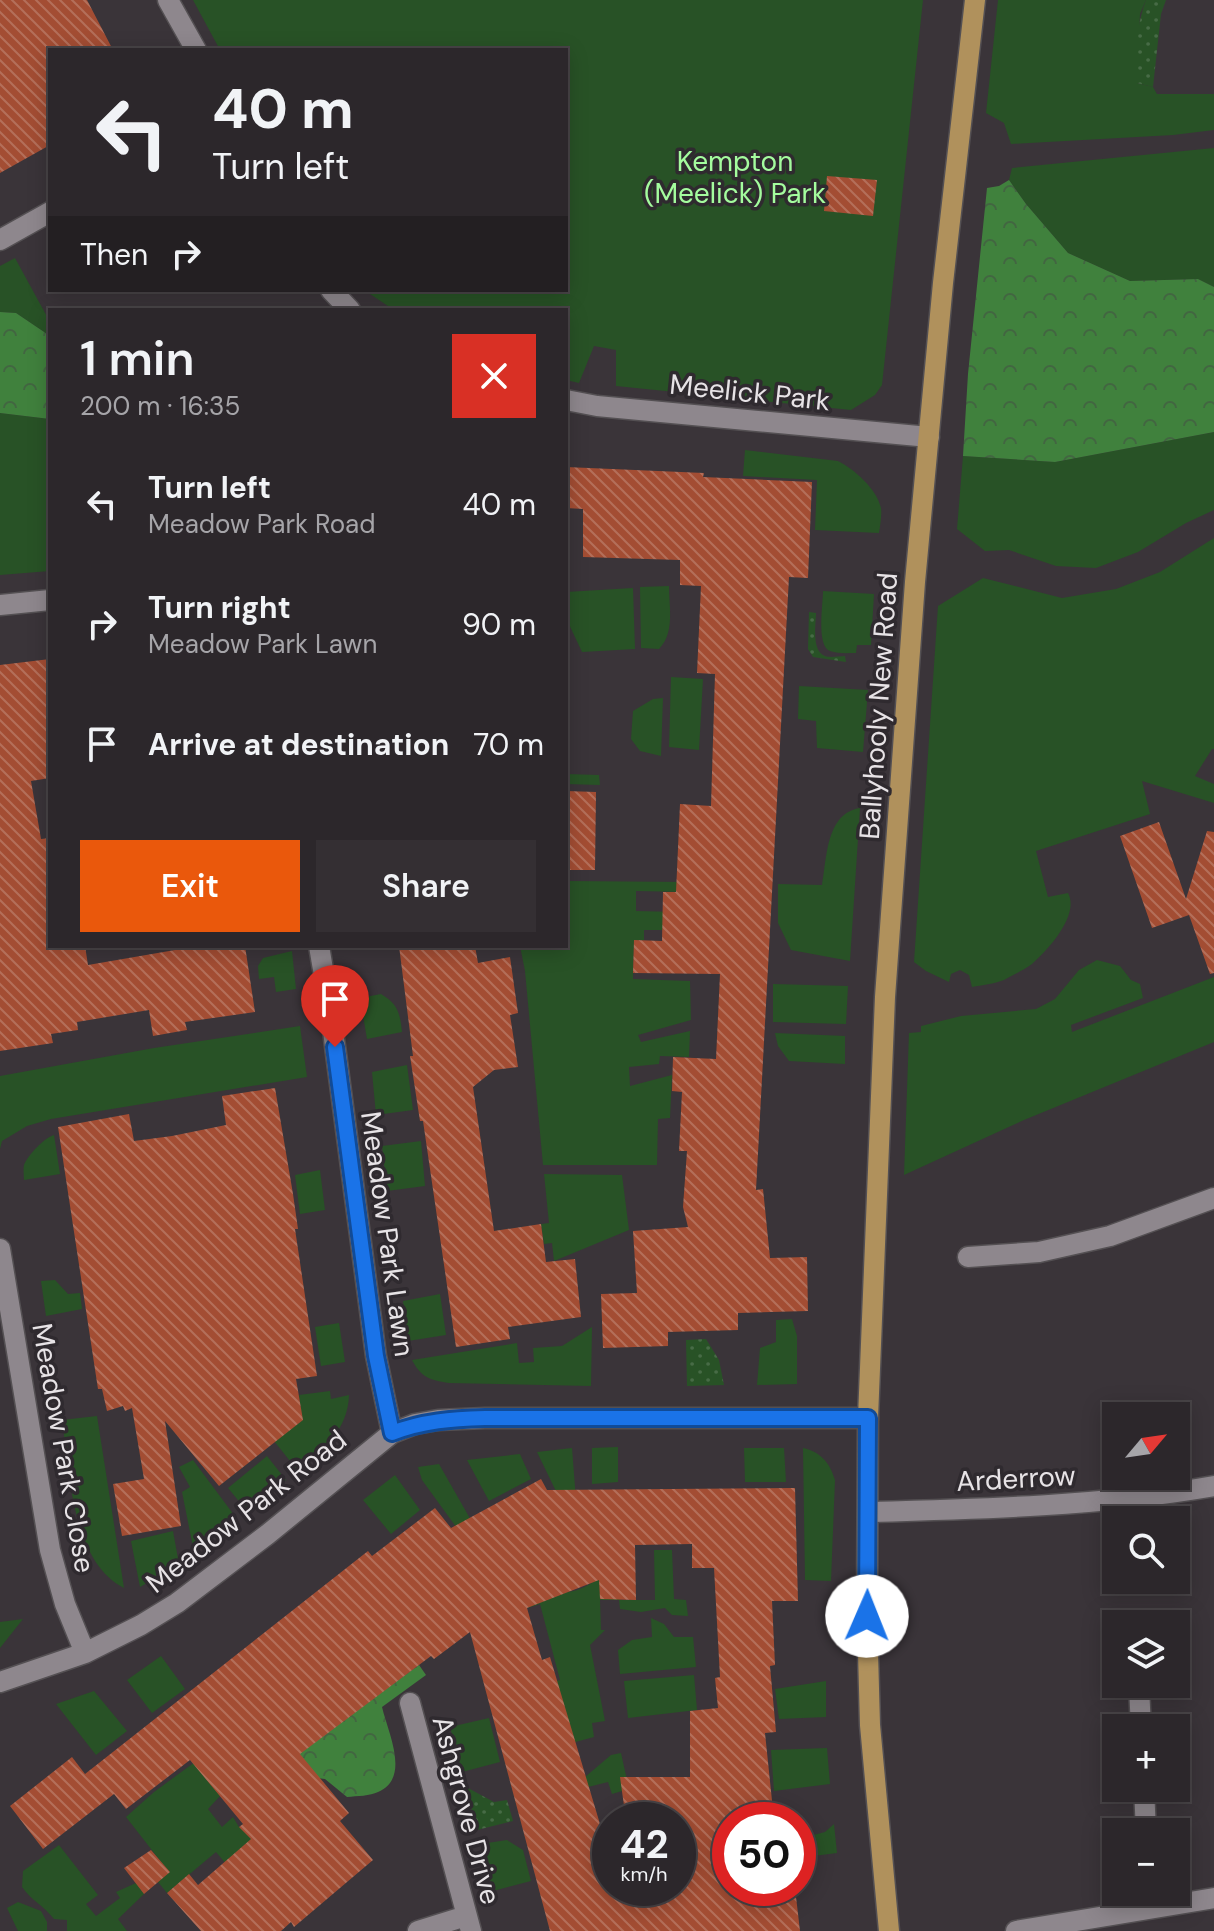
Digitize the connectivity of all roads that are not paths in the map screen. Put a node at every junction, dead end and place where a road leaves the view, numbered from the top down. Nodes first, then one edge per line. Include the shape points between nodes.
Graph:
1 (168, 0) edge
2 (975, 0) edge
3 (195, 48) edge
4 (48, 213) edge
5 (0, 240) edge
6 (333, 292) edge
7 (348, 308) edge
8 (568, 400) edge
9 (929, 437) junction
10 (48, 600) edge
11 (0, 605) edge
12 (319, 948) edge
13 (1214, 1198) edge
14 (0, 1249) edge
15 (968, 1257) dead end
16 (868, 1418) junction
17 (392, 1433) junction
18 (1214, 1486) edge
19 (869, 1512) junction
20 (85, 1653) junction
21 (0, 1682) edge
22 (410, 1703) dead end
23 (1214, 1898) edge
24 (1190, 1899) edge
25 (1128, 1906) edge
26 (468, 1923) edge
27 (418, 1931) edge
28 (889, 1931) edge
29 (1016, 1931) edge

1 - 3 street
2 - 9 main road, Ballyhooly New Road
4 - 5 street
6 - 7 street
8 - 9 street, Meelick Park
9 - 16 main road, Ballyhooly New Road via 885,997
10 - 11 street
12 - 17 street, Meadow Park Lawn via 376,1356
13 - 15 street via 1110,1236 1039,1252
14 - 20 street, Meadow Park Close via 50,1550
16 - 17 street, Meadow Park Road via 485,1418 438,1420
16 - 19 main road, Ballyhooly New Road
17 - 20 street, Meadow Park Road via 177,1603
18 - 19 street, Arderrow via 1152,1497
19 - 28 main road, Ballyhooly New Road via 870,1725
20 - 21 street, Meadow Park Road
22 - 26 street, Ashgrove Drive
23 - 24 street
25 - 29 street
26 - 27 street

